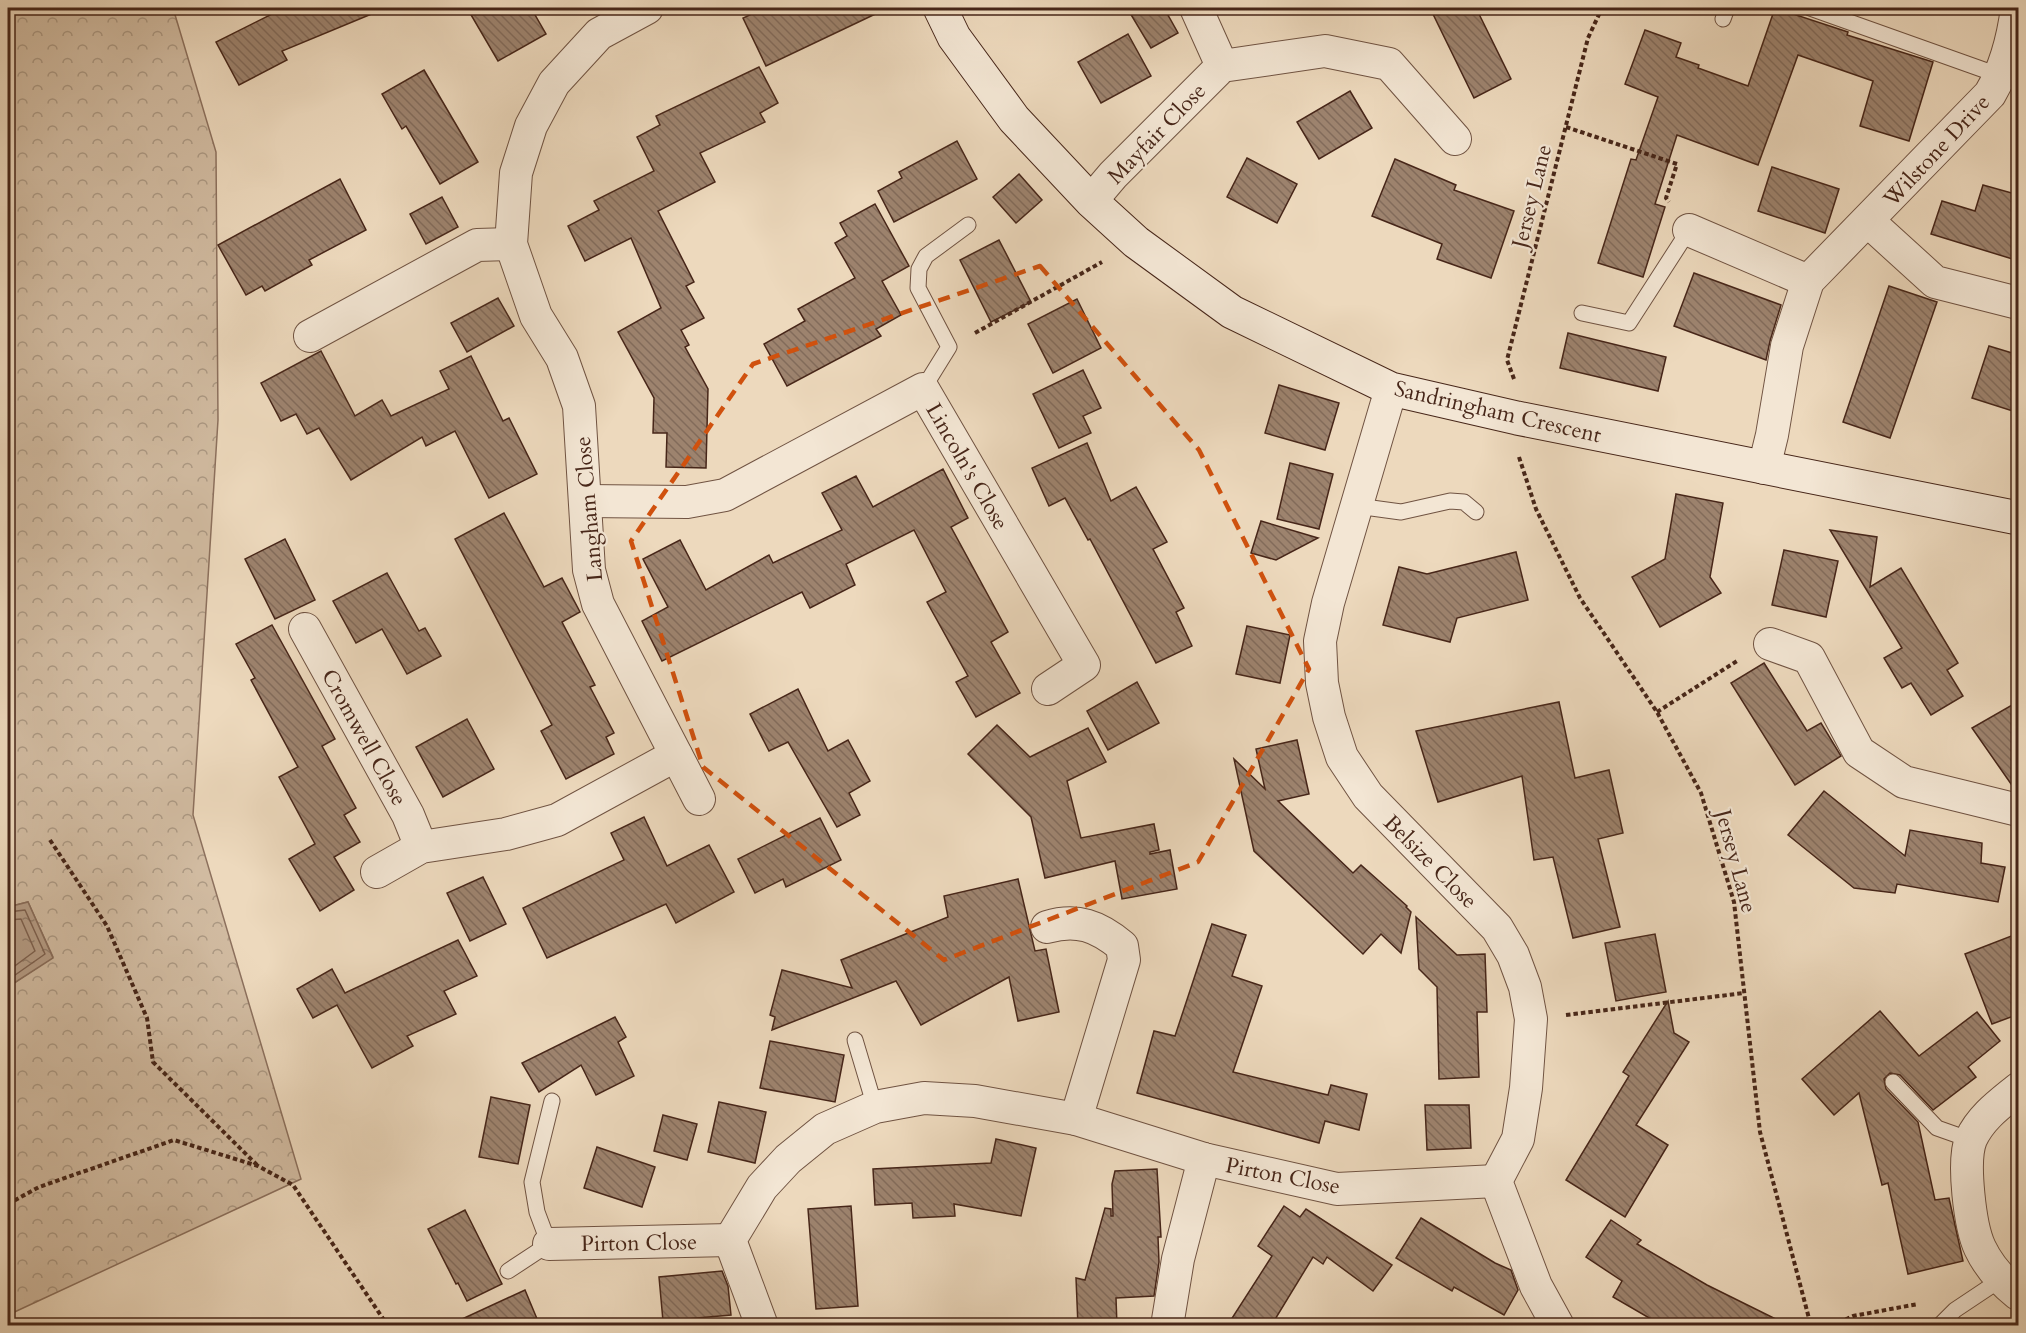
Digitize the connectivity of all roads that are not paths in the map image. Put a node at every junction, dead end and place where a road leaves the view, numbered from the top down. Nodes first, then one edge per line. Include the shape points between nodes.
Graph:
1 (646, 8) edge
2 (940, 8) edge
3 (1196, 8) edge
4 (1810, 8) edge
5 (2017, 8) edge
6 (1222, 66) junction
7 (2001, 76) junction
8 (1455, 139) dead end
9 (1091, 201) junction
10 (1868, 221) junction
11 (968, 225) dead end
12 (1689, 230) joint
13 (511, 244) junction
14 (1808, 281) junction
15 (2019, 303) edge
16 (1582, 313) dead end
17 (310, 336) dead end
18 (923, 389) junction
19 (1391, 389) junction
20 (1764, 468) junction
21 (586, 501) junction
22 (1357, 506) junction
23 (1476, 512) dead end
24 (2019, 518) edge
25 (305, 629) dead end
26 (1770, 644) road end
27 (1048, 688) dead end
28 (676, 755) junction
29 (699, 799) dead end
30 (2019, 810) edge
31 (421, 847) junction
32 (377, 872) dead end
33 (1047, 927) dead end
34 (855, 1040) dead end
35 (1893, 1082) dead end
36 (2019, 1089) edge
37 (552, 1101) dead end
38 (875, 1107) junction
39 (1076, 1119) junction
40 (1971, 1140) junction
41 (1204, 1160) junction
42 (1496, 1181) junction
43 (730, 1240) junction
44 (549, 1244) junction
45 (508, 1271) dead end
46 (2009, 1287) edge
47 (762, 1326) edge
48 (1167, 1326) edge
49 (1558, 1326) edge
50 (1940, 1326) edge

1 - 13 street, Langham Close via 599,34 554,83 531,126 516,173
2 - 9 street, Sandringham Crescent via 954,37 1014,119
3 - 6 street, Mayfair Close
4 - 7 lane
5 - 7 street, Wilstone Drive
6 - 8 street, Mayfair Close via 1325,51 1389,64
6 - 9 street, Mayfair Close
7 - 10 street, Wilstone Drive via 1990,94
9 - 19 street, Sandringham Crescent via 1136,242 1232,312
10 - 14 street, Wilstone Drive
10 - 15 street, Wilstone Drive via 1935,282
11 - 18 lane via 926,256 919,269 918,288 949,347
12 - 14 street
12 - 16 lane via 1629,323
13 - 17 street via 477,246
13 - 21 street, Langham Close via 536,316 562,358 579,406
14 - 20 street, Wilstone Drive via 1787,346
18 - 21 street, Lincoln's Close via 725,495 687,502
18 - 27 street, Lincoln's Close via 1084,665
19 - 20 street, Sandringham Crescent
19 - 22 street, Belsize Close
20 - 24 street, Sandringham Crescent
21 - 28 street, Langham Close via 589,570 598,604
22 - 23 lane via 1401,512 1450,501 1464,502
22 - 42 street, Belsize Close via 1320,641 1329,717 1342,757 1368,796 1497,928 1525,987 1531,1019 1526,1088 1518,1139
25 - 31 street, Cromwell Close via 408,815
26 - 30 street via 1809,658 1859,752 1904,782
28 - 29 street, Langham Close
28 - 31 street via 557,820 506,834
31 - 32 street
33 - 39 street via 1080,923 1122,946 1124,960
34 - 38 lane
35 - 40 lane via 1937,1128
36 - 40 street via 1986,1116
37 - 44 lane via 532,1182 537,1212
38 - 39 street, Pirton Close via 924,1098 975,1101
38 - 43 street, Pirton Close via 825,1129 788,1159 762,1187
39 - 41 street, Pirton Close
40 - 46 street via 1966,1169 1979,1248
41 - 42 street, Pirton Close via 1337,1189
41 - 48 street via 1178,1259
42 - 49 street via 1536,1286
43 - 44 street, Pirton Close
43 - 47 street, Pirton Close
44 - 45 lane
46 - 50 lane via 1955,1310

